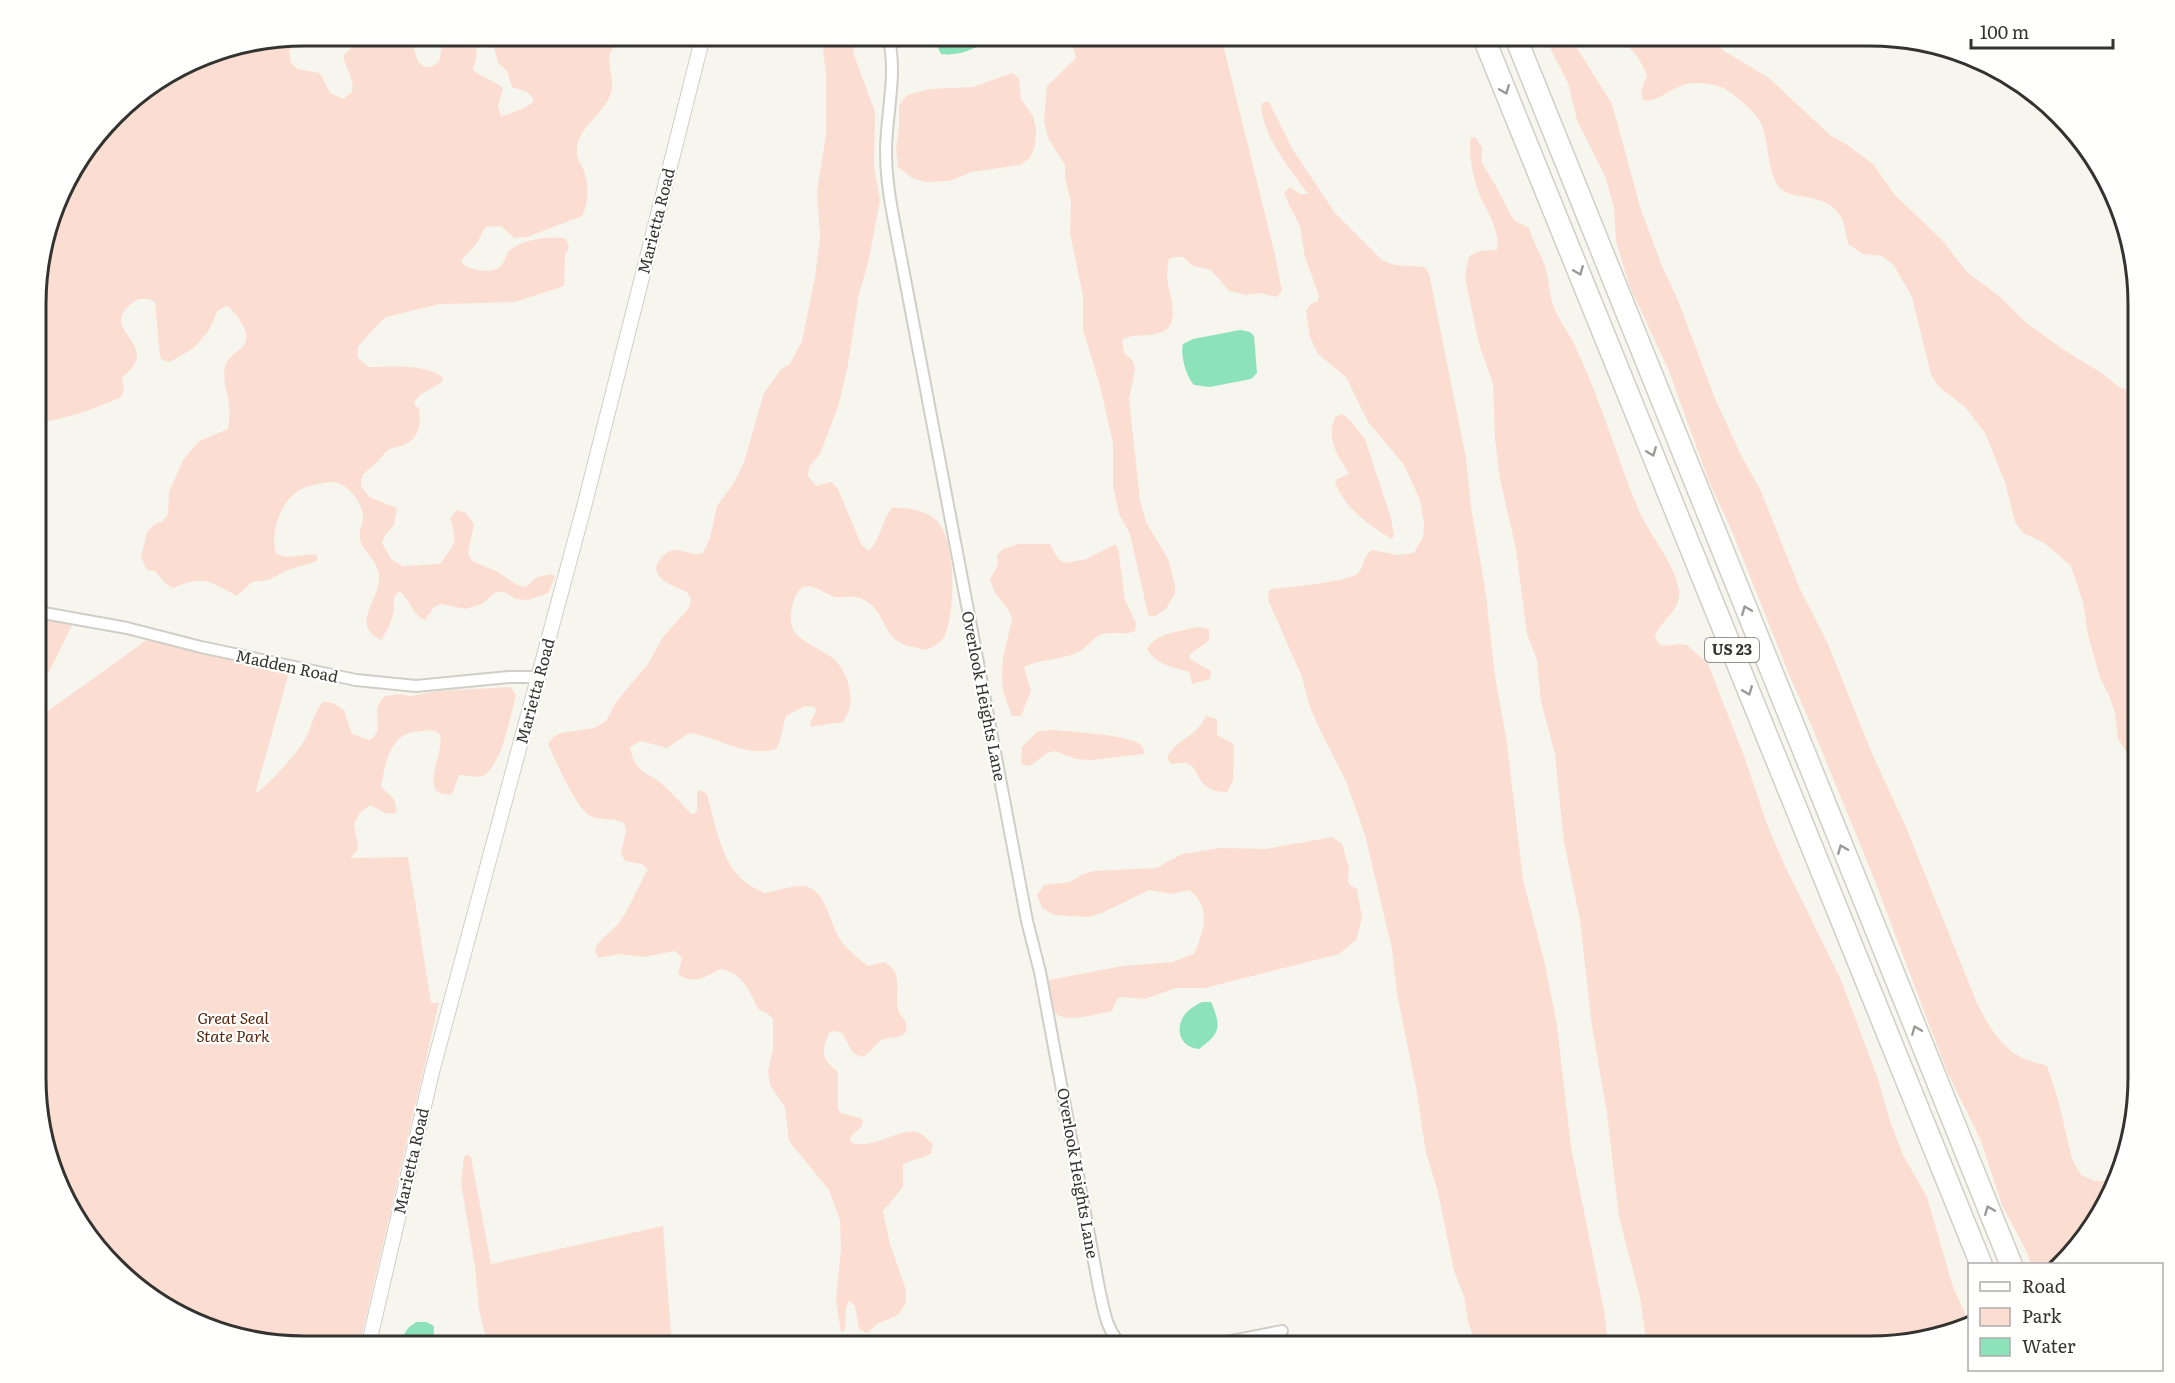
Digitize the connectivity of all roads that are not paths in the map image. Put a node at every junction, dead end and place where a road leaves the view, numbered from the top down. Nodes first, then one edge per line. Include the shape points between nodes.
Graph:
1 (700, 46) edge
2 (891, 46) edge
3 (1488, 46) edge
4 (1519, 46) edge
5 (46, 613) edge
6 (540, 677) junction
7 (1981, 1263) edge
8 (2011, 1263) edge
9 (1282, 1331) dead end
10 (371, 1336) edge
11 (1112, 1336) edge
12 (1257, 1336) edge

1 - 6 street, Marietta Road
2 - 11 street, Overlook Heights Lane via 886,152 895,227 1027,921 1099,1288
3 -> 7 highway, US 23
8 -> 4 highway, US 23
5 - 6 street, Madden Road via 356,680 416,686
6 - 10 street, Marietta Road via 437,1051
9 - 12 street

